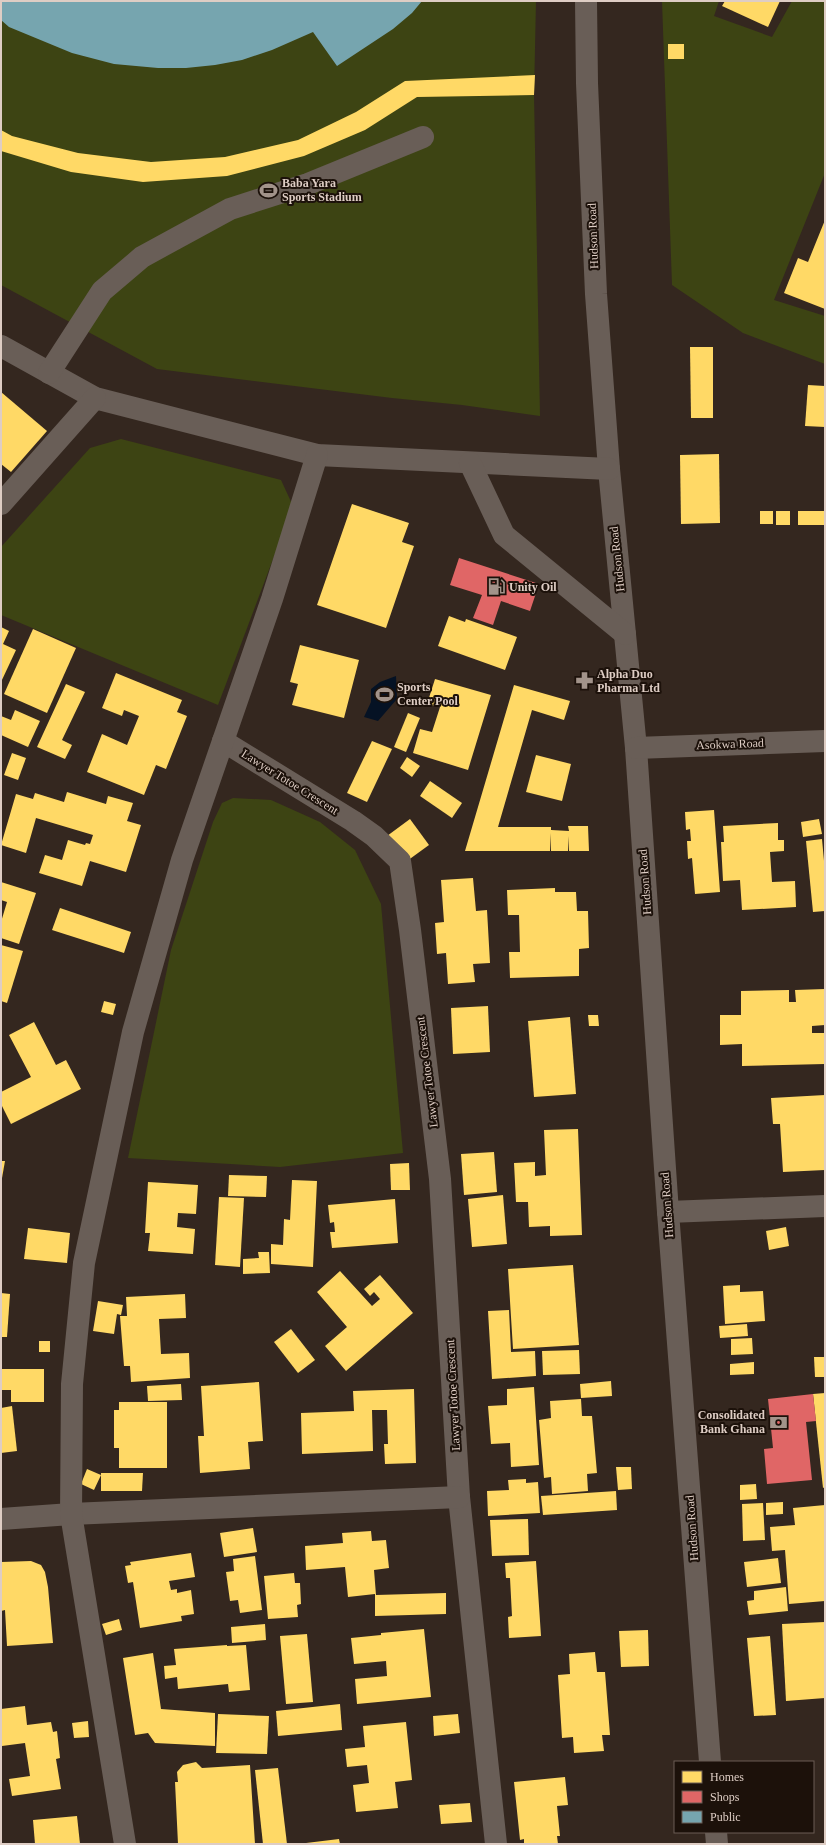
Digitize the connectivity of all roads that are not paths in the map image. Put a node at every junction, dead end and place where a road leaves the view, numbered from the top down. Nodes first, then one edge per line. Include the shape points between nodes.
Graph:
1 (586, 1) edge
2 (423, 137) dead end
3 (1, 346) edge
4 (49, 373) junction
5 (95, 398) junction
6 (316, 455) junction
7 (470, 463) junction
8 (609, 469) junction
9 (1, 504) edge
10 (625, 634) junction
11 (223, 741) junction
12 (825, 741) edge
13 (636, 748) junction
14 (825, 1206) edge
15 (668, 1212) junction
16 (459, 1497) junction
17 (71, 1514) junction
18 (1, 1519) edge
19 (710, 1761) edge
20 (716, 1833) edge
21 (125, 1844) edge
22 (496, 1844) edge
23 (716, 1844) edge

1 - 8 street, Hudson Road via 596,294
2 - 4 street via 308,184 230,209 142,257 102,291
3 - 4 street
4 - 5 street
5 - 6 street
5 - 9 street
6 - 7 street
6 - 11 street via 272,599
7 - 8 street
7 - 10 street via 504,535
8 - 10 street, Hudson Road
10 - 13 street, Hudson Road
11 - 16 street, Lawyer Totoe Crescent via 353,820 374,836 400,862 440,1179
11 - 17 street via 182,860 133,1032 84,1263 72,1384
12 - 13 street, Asokwa Road
13 - 15 street, Hudson Road
14 - 15 street
15 - 19 street, Hudson Road
16 - 17 street
16 - 22 street, Lawyer Totoe Crescent
17 - 18 street
17 - 21 street
20 - 23 street

